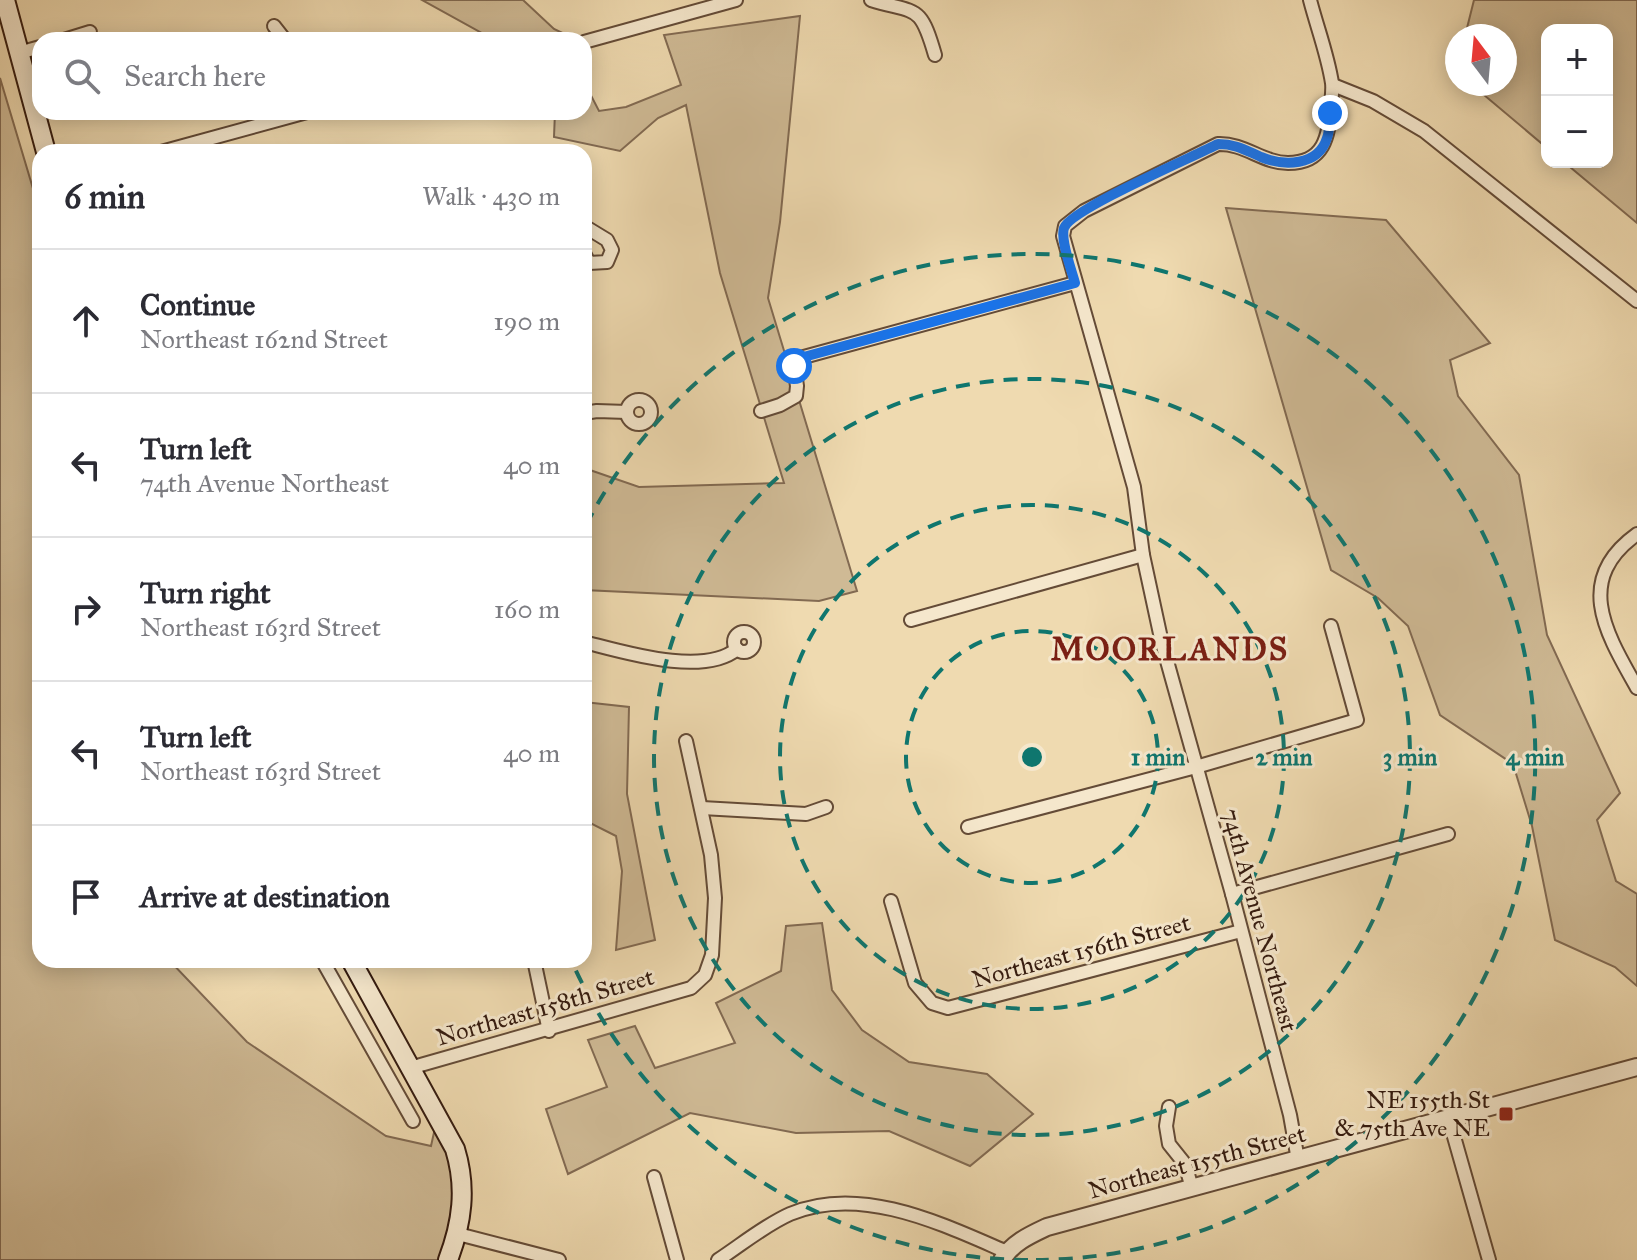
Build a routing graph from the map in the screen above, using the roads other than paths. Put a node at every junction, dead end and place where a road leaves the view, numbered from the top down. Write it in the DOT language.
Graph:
graph roads {
  1 [pos="5,0"];
  2 [pos="736,0"];
  3 [pos="871,0"];
  4 [pos="1310,0"];
  5 [pos="274,26"];
  6 [pos="279,32"];
  7 [pos="592,40"];
  8 [pos="32,49"];
  9 [pos="19,53"];
  10 [pos="935,55"];
  11 [pos="1333,85"];
  12 [pos="32,101"];
  13 [pos="37,120"];
  14 [pos="278,120"];
  15 [pos="44,144"];
  16 [pos="190,144"];
  17 [pos="592,231"];
  18 [pos="592,263"];
  19 [pos="1075,283"];
  20 [pos="1637,301"];
  21 [pos="761,411"];
  22 [pos="592,412"];
  23 [pos="627,412"];
  24 [pos="1637,534"];
  25 [pos="1143,555"];
  26 [pos="911,620"];
  27 [pos="1331,626"];
  28 [pos="592,644"];
  29 [pos="737,649"];
  30 [pos="1637,688"];
  31 [pos="686,741"];
  32 [pos="1196,767"];
  33 [pos="826,807"];
  34 [pos="702,808"];
  35 [pos="968,827"];
  36 [pos="1448,834"];
  37 [pos="1232,894"];
  38 [pos="891,901"];
  39 [pos="1241,931"];
  40 [pos="327,968"];
  41 [pos="355,968"];
  42 [pos="536,968"];
  43 [pos="549,1031"];
  44 [pos="1637,1067"];
  45 [pos="410,1068"];
  46 [pos="1169,1107"];
  47 [pos="1449,1119"];
  48 [pos="413,1121"];
  49 [pos="1298,1160"];
  50 [pos="654,1177"];
  51 [pos="1192,1188"];
  52 [pos="458,1234"];
  53 [pos="1005,1256"];
  54 [pos="448,1260"];
  55 [pos="559,1260"];
  56 [pos="677,1260"];
  57 [pos="718,1260"];
  58 [pos="1489,1260"];
  1 -- 9 [label="main road"];
  2 -- 7 [label="street"];
  3 -- 10 [label="street"];
  4 -- 11 [label="street"];
  5 -- 6 [label="street"];
  8 -- 9 [label="street"];
  9 -- 12 [label="main road"];
  11 -- 19 [label="street, 74th Avenue Northeast"];
  11 -- 20 [label="street"];
  13 -- 15 [label="main road"];
  14 -- 16 [label="street"];
  17 -- 18 [label="street"];
  19 -- 21 [label="street"];
  19 -- 25 [label="street, 74th Avenue Northeast"];
  22 -- 23 [label="street"];
  24 -- 30 [label="street"];
  25 -- 26 [label="street"];
  25 -- 32 [label="street, 74th Avenue Northeast"];
  27 -- 32 [label="street"];
  28 -- 29 [label="street"];
  31 -- 34 [label="street"];
  32 -- 35 [label="street"];
  32 -- 37 [label="street, 74th Avenue Northeast"];
  33 -- 34 [label="street"];
  34 -- 43 [label="street, Northeast 158th Street"];
  36 -- 37 [label="street"];
  37 -- 39 [label="street, 74th Avenue Northeast"];
  38 -- 39 [label="street, Northeast 156th Street"];
  39 -- 49 [label="street, 74th Avenue Northeast"];
  40 -- 48 [label="street"];
  41 -- 45 [label="main road"];
  42 -- 43 [label="street"];
  43 -- 45 [label="street, Northeast 158th Street"];
  44 -- 47 [label="street, Northeast 155th Street"];
  45 -- 52 [label="main road"];
  46 -- 51 [label="street"];
  47 -- 49 [label="street, Northeast 155th Street"];
  47 -- 58 [label="street"];
  49 -- 51 [label="street, Northeast 155th Street"];
  50 -- 56 [label="street"];
  51 -- 53 [label="street, Northeast 155th Street"];
  52 -- 54 [label="main road"];
  52 -- 55 [label="street"];
  53 -- 57 [label="street"];
}
